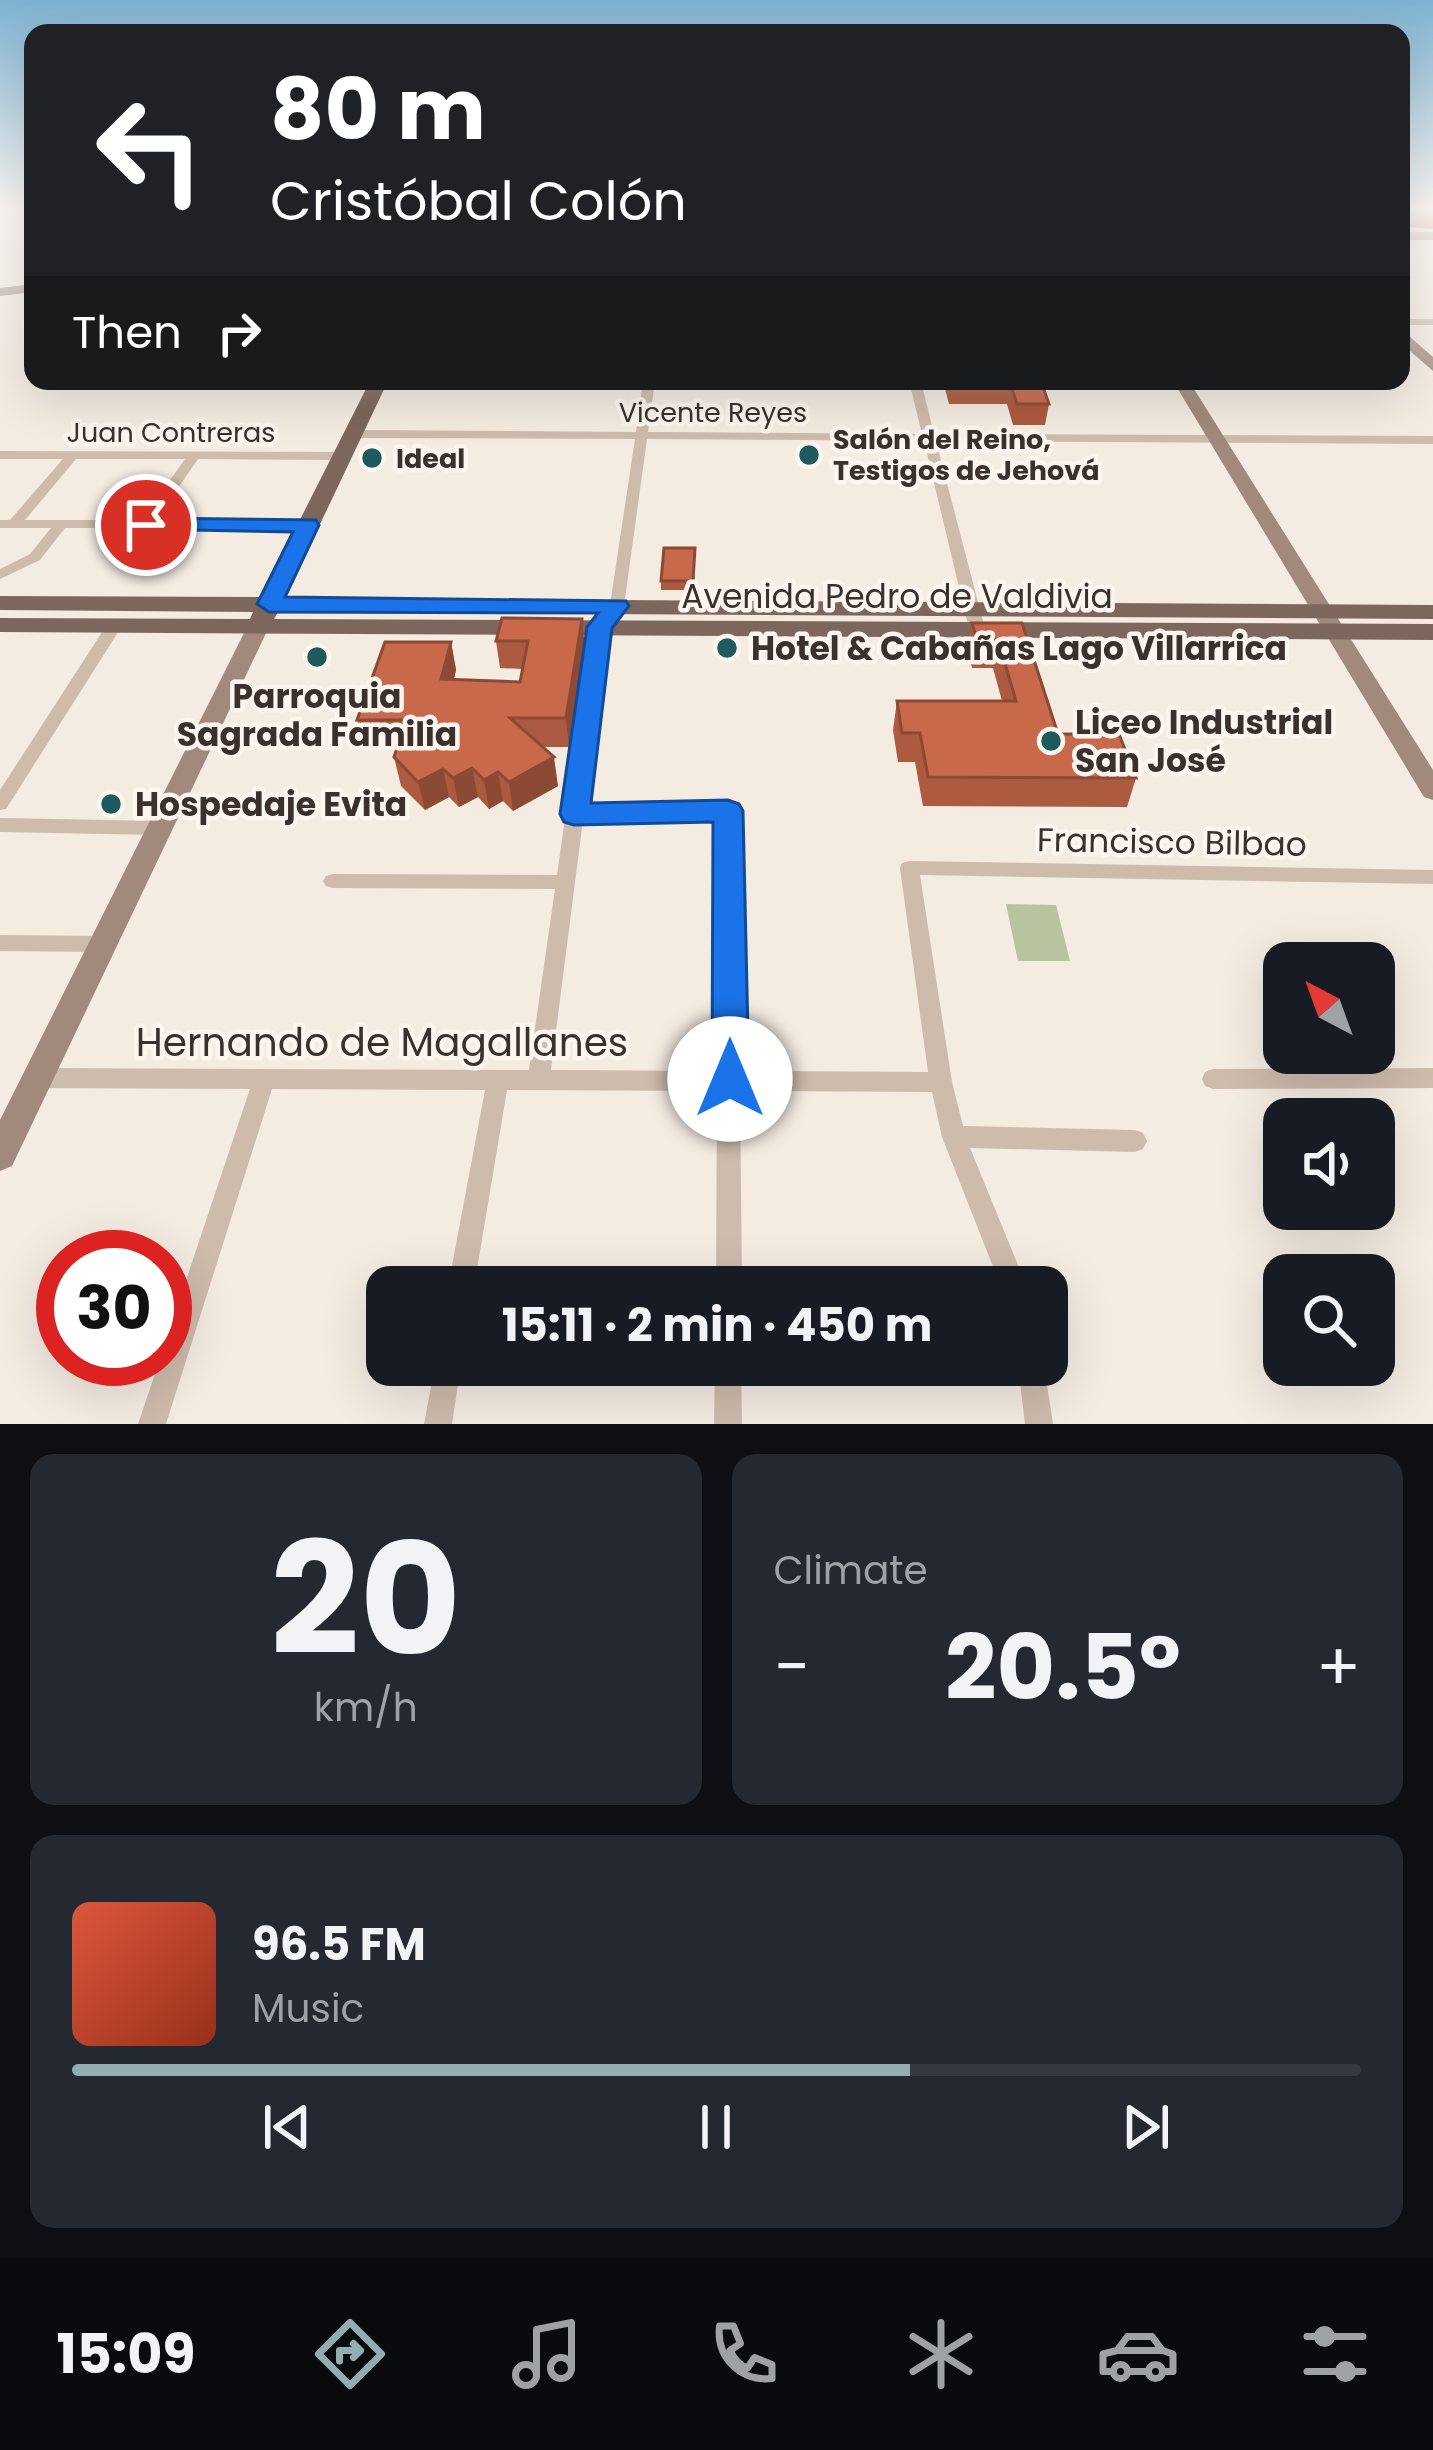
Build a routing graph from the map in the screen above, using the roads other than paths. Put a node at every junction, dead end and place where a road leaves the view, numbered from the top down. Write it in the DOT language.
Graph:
graph roads {
  1 [pos="1410,343"];
  2 [pos="1433,366"];
  3 [pos="375,390"];
  4 [pos="648,390"];
  5 [pos="917,390"];
  6 [pos="1186,390"];
  7 [pos="353,434"];
  8 [pos="641,436"];
  9 [pos="929,437"];
  10 [pos="1216,439"];
  11 [pos="1433,440"];
  12 [pos="0,455"];
  13 [pos="72,456"];
  14 [pos="194,456"];
  15 [pos="342,456"];
  16 [pos="7,524"];
  17 [pos="62,524"];
  18 [pos="146,525"];
  19 [pos="308,525"];
  20 [pos="0,574"];
  21 [pos="0,603"];
  22 [pos="617,606"];
  23 [pos="1433,612"];
  24 [pos="263,616"];
  25 [pos="975,619"];
  26 [pos="1328,621"];
  27 [pos="0,625"];
  28 [pos="115,626"];
  29 [pos="600,627"];
  30 [pos="1433,632"];
  31 [pos="1433,791"];
  32 [pos="0,804"];
  33 [pos="574,814"];
  34 [pos="0,825"];
  35 [pos="159,828"];
  36 [pos="1433,877"];
  37 [pos="333,880"];
  38 [pos="565,882"];
  39 [pos="0,943"];
  40 [pos="102,944"];
  41 [pos="265,1077"];
  42 [pos="38,1078"];
  43 [pos="498,1078"];
  44 [pos="1433,1078"];
  45 [pos="539,1079"];
  46 [pos="730,1079"];
  47 [pos="1213,1079"];
  48 [pos="941,1082"];
  49 [pos="954,1137"];
  50 [pos="1135,1141"];
  51 [pos="0,1155"];
  52 [pos="465,1266"];
  53 [pos="729,1266"];
  54 [pos="1006,1266"];
  55 [pos="444,1386"];
  56 [pos="728,1386"];
  57 [pos="1034,1386"];
  58 [pos="152,1424"];
  59 [pos="437,1424"];
  60 [pos="728,1424"];
  61 [pos="1039,1424"];
  1 -- 2 [label="street"];
  3 -- 7 [label="main road"];
  4 -- 8 [label="street"];
  5 -- 9 [label="street"];
  6 -- 10 [label="street"];
  7 -- 8 [label="street, Vicente Reyes"];
  7 -- 15 [label="main road"];
  8 -- 9 [label="street, Vicente Reyes"];
  8 -- 22 [label="street"];
  9 -- 10 [label="street, Vicente Reyes"];
  9 -- 25 [label="street"];
  10 -- 11 [label="street, Vicente Reyes"];
  10 -- 26 [label="street"];
  12 -- 13 [label="street, Juan Contreras"];
  13 -- 14 [label="street, Juan Contreras"];
  13 -- 16 [label="street"];
  14 -- 15 [label="street, Juan Contreras"];
  14 -- 18 [label="street"];
  15 -- 19 [label="main road"];
  16 -- 17 [label="street"];
  17 -- 18 [label="street"];
  17 -- 20 [label="street"];
  18 -- 19 [label="street"];
  19 -- 24 [label="main road"];
  21 -- 24 [label="main road, Avenida Pedro de Valdivia"];
  22 -- 24 [label="main road, Avenida Pedro de Valdivia"];
  22 -- 25 [label="main road, Avenida Pedro de Valdivia"];
  22 -- 29 [label="street"];
  23 -- 26 [label="main road, Avenida Pedro de Valdivia"];
  24 -- 28 [label="main road, Avenida Pedro de Valdivia"];
  24 -- 29 [label="main road, Avenida Pedro de Valdivia"];
  24 -- 35 [label="street"];
  25 -- 26 [label="main road, Avenida Pedro de Valdivia"];
  25 -- 29 [label="main road, Avenida Pedro de Valdivia"];
  26 -- 30 [label="main road, Avenida Pedro de Valdivia"];
  26 -- 31 [label="street"];
  27 -- 28 [label="main road, Avenida Pedro de Valdivia"];
  28 -- 32 [label="street"];
  29 -- 33 [label="street"];
  33 -- 38 [label="street"];
  33 -- 46 [label="street"];
  34 -- 35 [label="street"];
  35 -- 40 [label="street"];
  36 -- 48 [label="street, Francisco Bilbao"];
  37 -- 38 [label="street"];
  38 -- 45 [label="street"];
  39 -- 40 [label="street"];
  40 -- 42 [label="street"];
  41 -- 42 [label="street, Hernando de Magallanes"];
  41 -- 43 [label="street, Hernando de Magallanes"];
  41 -- 58 [label="street"];
  42 -- 51 [label="street"];
  43 -- 45 [label="street, Hernando de Magallanes"];
  43 -- 52 [label="street"];
  44 -- 47 [label="street"];
  45 -- 46 [label="street, Hernando de Magallanes"];
  46 -- 48 [label="street, Hernando de Magallanes"];
  46 -- 53 [label="street"];
  48 -- 49 [label="street"];
  49 -- 50 [label="street"];
  49 -- 54 [label="street"];
  55 -- 59 [label="street"];
  56 -- 60 [label="street"];
  57 -- 61 [label="street"];
}
